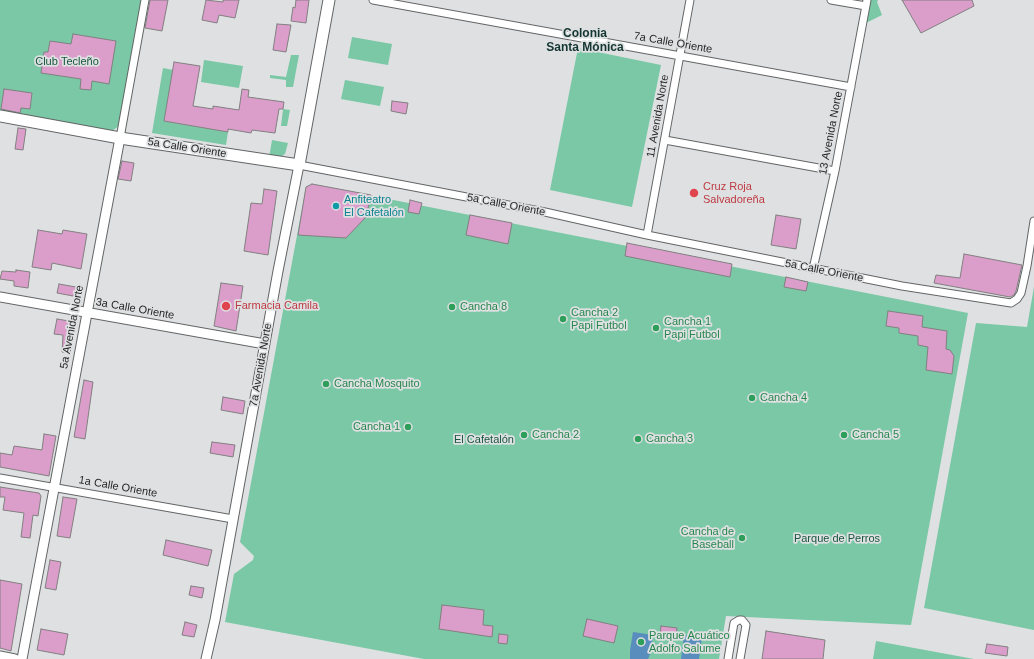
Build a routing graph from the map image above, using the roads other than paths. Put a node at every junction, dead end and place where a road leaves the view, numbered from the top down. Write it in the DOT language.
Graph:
graph roads {
  1 [pos="145,0"];
  2 [pos="329,0"];
  3 [pos="374,0"];
  4 [pos="690,0"];
  5 [pos="831,0"];
  6 [pos="867,3"];
  7 [pos="680,56"];
  8 [pos="851,87"];
  9 [pos="0,116"];
  10 [pos="120,138"];
  11 [pos="665,140"];
  12 [pos="298,165"];
  13 [pos="835,171"];
  14 [pos="1034,220"];
  15 [pos="647,235"];
  16 [pos="813,269"];
  17 [pos="0,297"];
  18 [pos="87,312"];
  19 [pos="265,344"];
  20 [pos="0,478"];
  21 [pos="54,487"];
  22 [pos="233,519"];
  23 [pos="0,656"];
  24 [pos="15,659"];
  25 [pos="22,659"];
  26 [pos="206,659"];
  27 [pos="728,659"];
  28 [pos="740,659"];
  1 -- 10 [label="street, 5a Avenida Norte"];
  2 -- 12 [label="main road, 7a Avenida Norte"];
  3 -- 7 [label="street, 7a Calle Oriente"];
  4 -- 7 [label="street, 11 Avenida Norte"];
  5 -- 6 [label="street"];
  6 -- 8 [label="street, 13 Avenida Norte"];
  7 -- 8 [label="street, 7a Calle Oriente"];
  7 -- 11 [label="street, 11 Avenida Norte"];
  8 -- 13 [label="street, 13 Avenida Norte"];
  9 -- 10 [label="main road, 5a Calle Oriente"];
  10 -- 12 [label="main road, 5a Calle Oriente"];
  10 -- 18 [label="street, 5a Avenida Norte"];
  11 -- 13 [label="street"];
  11 -- 15 [label="street, 11 Avenida Norte"];
  12 -- 15 [label="street, 5a Calle Oriente"];
  12 -- 19 [label="street, 7a Avenida Norte"];
  13 -- 16 [label="street, 13 Avenida Norte"];
  14 -- 16 [label="street, 5a Calle Oriente"];
  15 -- 16 [label="street, 5a Calle Oriente"];
  17 -- 18 [label="street, 3a Calle Oriente"];
  18 -- 19 [label="street, 3a Calle Oriente"];
  18 -- 21 [label="street, 5a Avenida Norte"];
  19 -- 22 [label="street, 7a Avenida Norte"];
  20 -- 21 [label="street, 1a Calle Oriente"];
  21 -- 22 [label="street, 1a Calle Oriente"];
  21 -- 25 [label="street, 5a Avenida Norte"];
  22 -- 26 [label="street, 7a Avenida Norte"];
  23 -- 24 [label="street"];
  27 -- 28 [label="street"];
}
